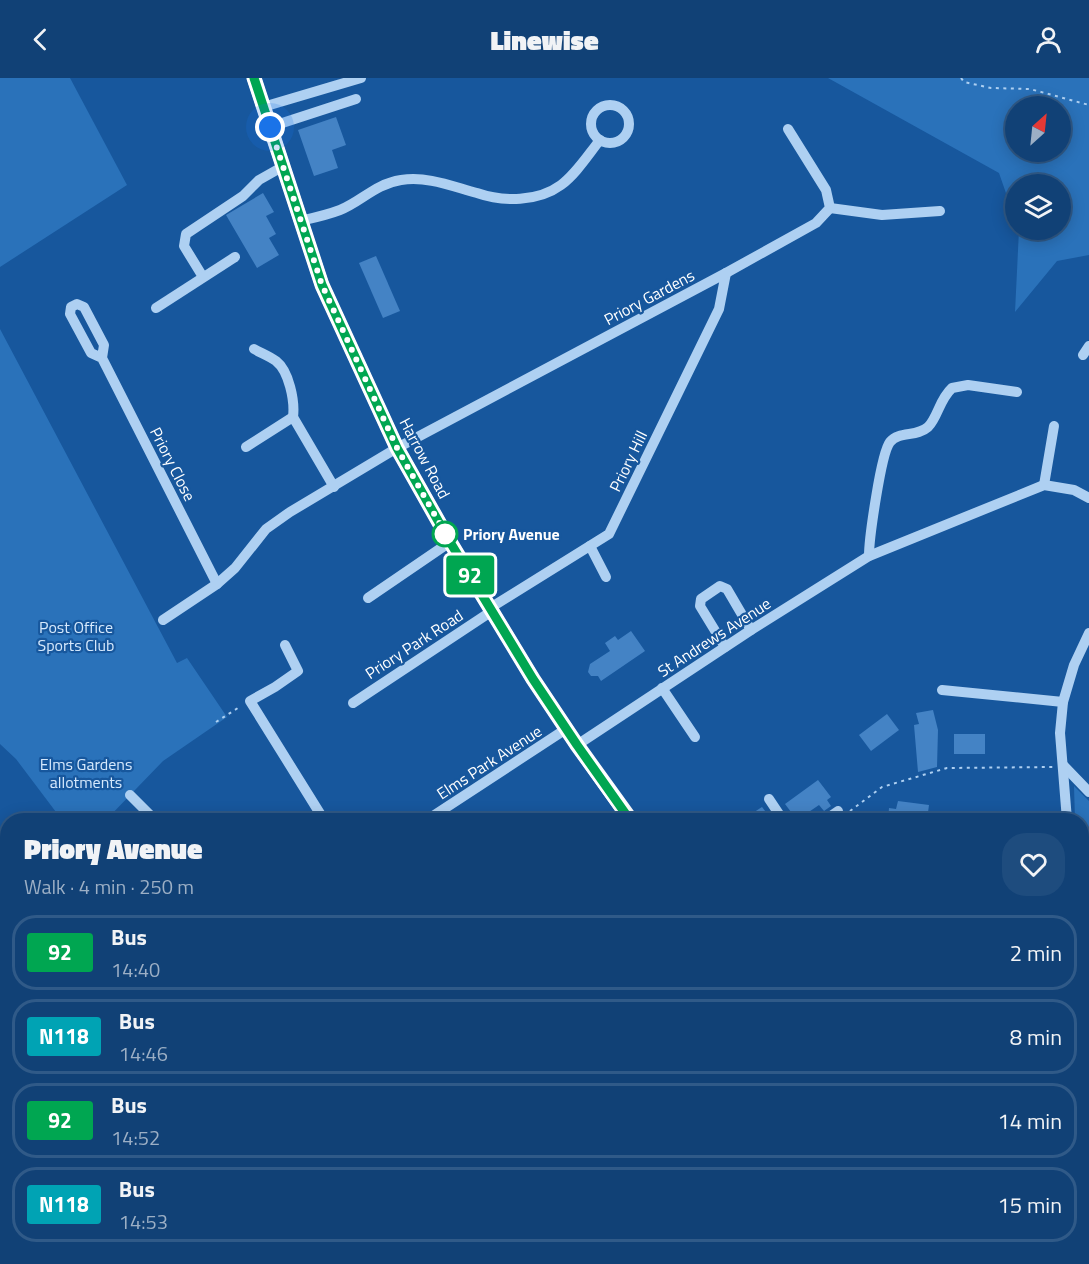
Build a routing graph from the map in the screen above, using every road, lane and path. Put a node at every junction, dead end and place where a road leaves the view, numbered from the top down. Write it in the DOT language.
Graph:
graph roads {
  1 [pos="254,78"];
  2 [pos="361,78"];
  3 [pos="961,78"];
  4 [pos="356,99"];
  5 [pos="1089,105"];
  6 [pos="263,107"];
  7 [pos="270,127"];
  8 [pos="788,129"];
  9 [pos="600,140"];
  10 [pos="282,167"];
  11 [pos="830,208"];
  12 [pos="940,211"];
  13 [pos="300,222"];
  14 [pos="235,257"];
  15 [pos="726,273"];
  16 [pos="203,277"];
  17 [pos="156,308"];
  18 [pos="254,349"];
  19 [pos="102,357"];
  20 [pos="1017,392"];
  21 [pos="293,417"];
  22 [pos="1054,426"];
  23 [pos="246,447"];
  24 [pos="397,448"];
  25 [pos="1044,485"];
  26 [pos="334,487"];
  27 [pos="1089,498"];
  28 [pos="450,542"];
  29 [pos="590,546"];
  30 [pos="869,556"];
  31 [pos="606,577"];
  32 [pos="218,584"];
  33 [pos="368,598"];
  34 [pos="491,610"];
  35 [pos="163,620"];
  36 [pos="751,630"];
  37 [pos="1089,633"];
  38 [pos="285,645"];
  39 [pos="725,647"];
  40 [pos="662,688"];
  41 [pos="942,690"];
  42 [pos="250,701"];
  43 [pos="1063,702"];
  44 [pos="353,703"];
  45 [pos="216,722"];
  46 [pos="566,729"];
  47 [pos="695,737"];
  48 [pos="577,745"];
  49 [pos="1063,765"];
  50 [pos="1089,792"];
  51 [pos="130,795"];
  52 [pos="769,800"];
  53 [pos="838,811"];
  54 [pos="147,813"];
  55 [pos="320,813"];
  56 [pos="438,813"];
  57 [pos="626,813"];
  58 [pos="778,813"];
  59 [pos="835,813"];
  60 [pos="1066,813"];
  1 -- 6 [label="main road, Harrow Road"];
  2 -- 6 [label="street"];
  3 -- 5 [label="path"];
  4 -- 7 [label="street"];
  6 -- 7 [label="main road, Harrow Road"];
  7 -- 10 [label="main road, Harrow Road"];
  8 -- 11 [label="street"];
  9 -- 13 [label="street"];
  10 -- 13 [label="main road, Harrow Road"];
  10 -- 16 [label="street"];
  11 -- 12 [label="street"];
  11 -- 15 [label="street, Priory Gardens"];
  13 -- 24 [label="main road, Harrow Road"];
  14 -- 16 [label="street"];
  15 -- 24 [label="street, Priory Gardens"];
  15 -- 29 [label="street, Priory Hill"];
  16 -- 17 [label="street"];
  18 -- 21 [label="street"];
  19 -- 19 [label="street, Priory Close"];
  19 -- 32 [label="street, Priory Close"];
  20 -- 30 [label="street"];
  21 -- 23 [label="street"];
  21 -- 26 [label="street"];
  22 -- 25 [label="street"];
  24 -- 26 [label="street"];
  24 -- 28 [label="main road, Harrow Road"];
  25 -- 27 [label="street"];
  25 -- 30 [label="street, St Andrews Avenue"];
  26 -- 32 [label="street"];
  28 -- 33 [label="street"];
  28 -- 34 [label="main road, Harrow Road"];
  29 -- 31 [label="street"];
  29 -- 34 [label="street, Priory Hill"];
  30 -- 36 [label="street, St Andrews Avenue"];
  32 -- 35 [label="street"];
  34 -- 44 [label="street, Priory Park Road"];
  34 -- 46 [label="main road, Harrow Road"];
  36 -- 39 [label="street, St Andrews Avenue"];
  36 -- 39 [label="street"];
  37 -- 43 [label="street"];
  38 -- 42 [label="street"];
  39 -- 40 [label="street, St Andrews Avenue"];
  40 -- 47 [label="street"];
  40 -- 48 [label="street, St Andrews Avenue"];
  41 -- 43 [label="street"];
  42 -- 45 [label="path"];
  42 -- 55 [label="street"];
  43 -- 49 [label="street"];
  46 -- 48 [label="main road, Harrow Road"];
  46 -- 56 [label="street, Elms Park Avenue"];
  48 -- 57 [label="main road, Harrow Road"];
  49 -- 50 [label="street"];
  49 -- 53 [label="path"];
  49 -- 60 [label="street"];
  51 -- 54 [label="street"];
  52 -- 58 [label="street"];
  53 -- 59 [label="street"];
}
